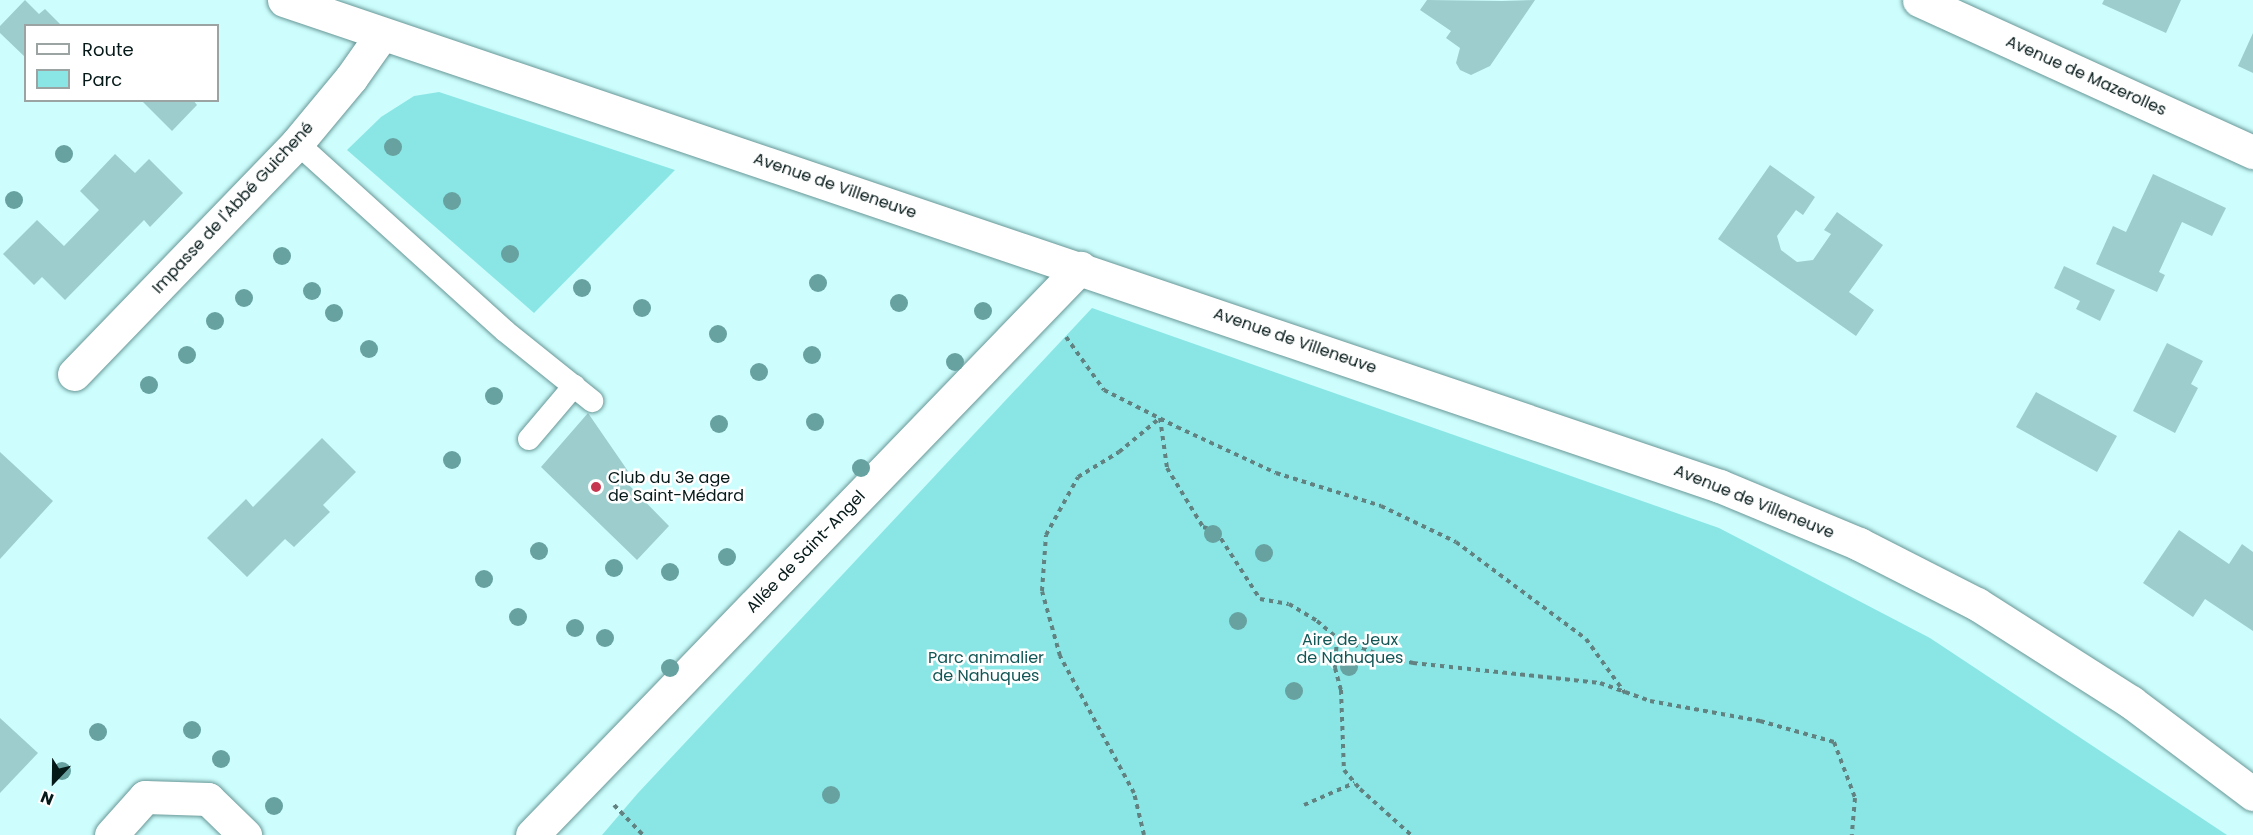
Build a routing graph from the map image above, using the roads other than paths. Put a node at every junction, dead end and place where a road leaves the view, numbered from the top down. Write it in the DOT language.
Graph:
graph roads {
  1 [pos="284,0"];
  2 [pos="1933,3"];
  3 [pos="382,34"];
  4 [pos="297,143"];
  5 [pos="2253,152"];
  6 [pos="1080,268"];
  7 [pos="74,374"];
  8 [pos="574,386"];
  9 [pos="592,401"];
  10 [pos="529,439"];
  11 [pos="2253,794"];
  12 [pos="111,835"];
  13 [pos="245,835"];
  14 [pos="532,835"];
  1 -- 3 [label="main road, Avenue de Villeneuve"];
  2 -- 5 [label="main road, Avenue de Mazerolles"];
  3 -- 4 [label="main road, Impasse de l'Abbé Guichené"];
  3 -- 6 [label="main road, Avenue de Villeneuve"];
  4 -- 7 [label="main road, Impasse de l'Abbé Guichené"];
  4 -- 8 [label="lane"];
  6 -- 11 [label="main road, Avenue de Villeneuve"];
  6 -- 14 [label="main road, Allée de Saint-Angel"];
  8 -- 9 [label="lane"];
  8 -- 10 [label="lane"];
  12 -- 13 [label="main road"];
}
